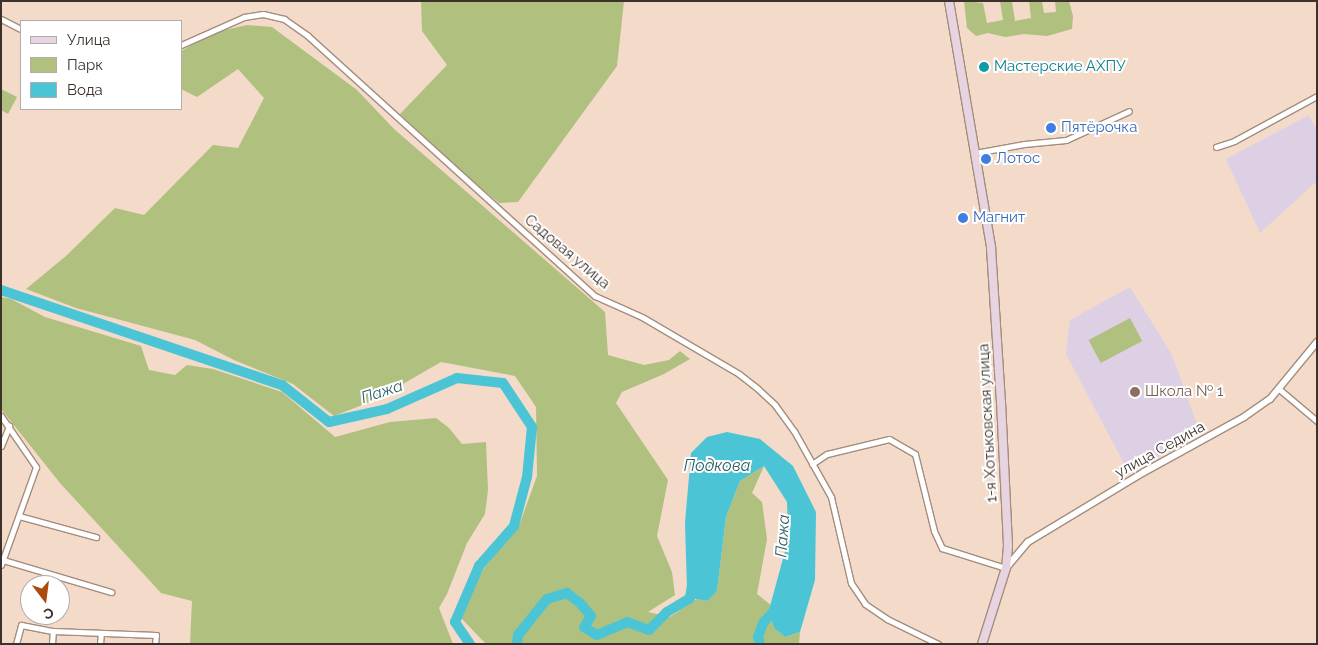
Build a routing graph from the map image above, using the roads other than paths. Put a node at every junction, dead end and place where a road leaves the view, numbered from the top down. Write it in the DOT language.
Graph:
graph roads {
  1 [pos="949,1"];
  2 [pos="1,19"];
  3 [pos="20,28"];
  4 [pos="182,45"];
  5 [pos="1317,96"];
  6 [pos="1129,111"];
  7 [pos="1216,147"];
  8 [pos="976,153"];
  9 [pos="1317,342"];
  10 [pos="1279,389"];
  11 [pos="1,416"];
  12 [pos="1317,421"];
  13 [pos="9,426"];
  14 [pos="1,446"];
  15 [pos="812,464"];
  16 [pos="19,516"];
  17 [pos="96,537"];
  18 [pos="2,562"];
  19 [pos="1006,568"];
  20 [pos="111,592"];
  21 [pos="53,631"];
  22 [pos="101,633"];
  23 [pos="16,644"];
  24 [pos="52,644"];
  25 [pos="100,644"];
  26 [pos="155,644"];
  27 [pos="938,644"];
  28 [pos="982,644"];
  1 -- 8 [label="main road, 1-я Хотьковская улица"];
  2 -- 3 [label="street"];
  4 -- 15 [label="street, Садовая улица"];
  5 -- 7 [label="street"];
  6 -- 8 [label="street"];
  8 -- 19 [label="main road, 1-я Хотьковская улица"];
  9 -- 10 [label="street, улица Седина"];
  10 -- 12 [label="street"];
  10 -- 19 [label="street, улица Седина"];
  11 -- 13 [label="street"];
  13 -- 14 [label="street"];
  13 -- 16 [label="street"];
  15 -- 19 [label="street"];
  15 -- 27 [label="street, Садовая улица"];
  16 -- 17 [label="street"];
  16 -- 18 [label="street"];
  18 -- 20 [label="street"];
  19 -- 28 [label="main road, 1-я Хотьковская улица"];
  21 -- 22 [label="street"];
  21 -- 23 [label="street"];
  21 -- 24 [label="street"];
  22 -- 25 [label="street"];
  22 -- 26 [label="street"];
}
